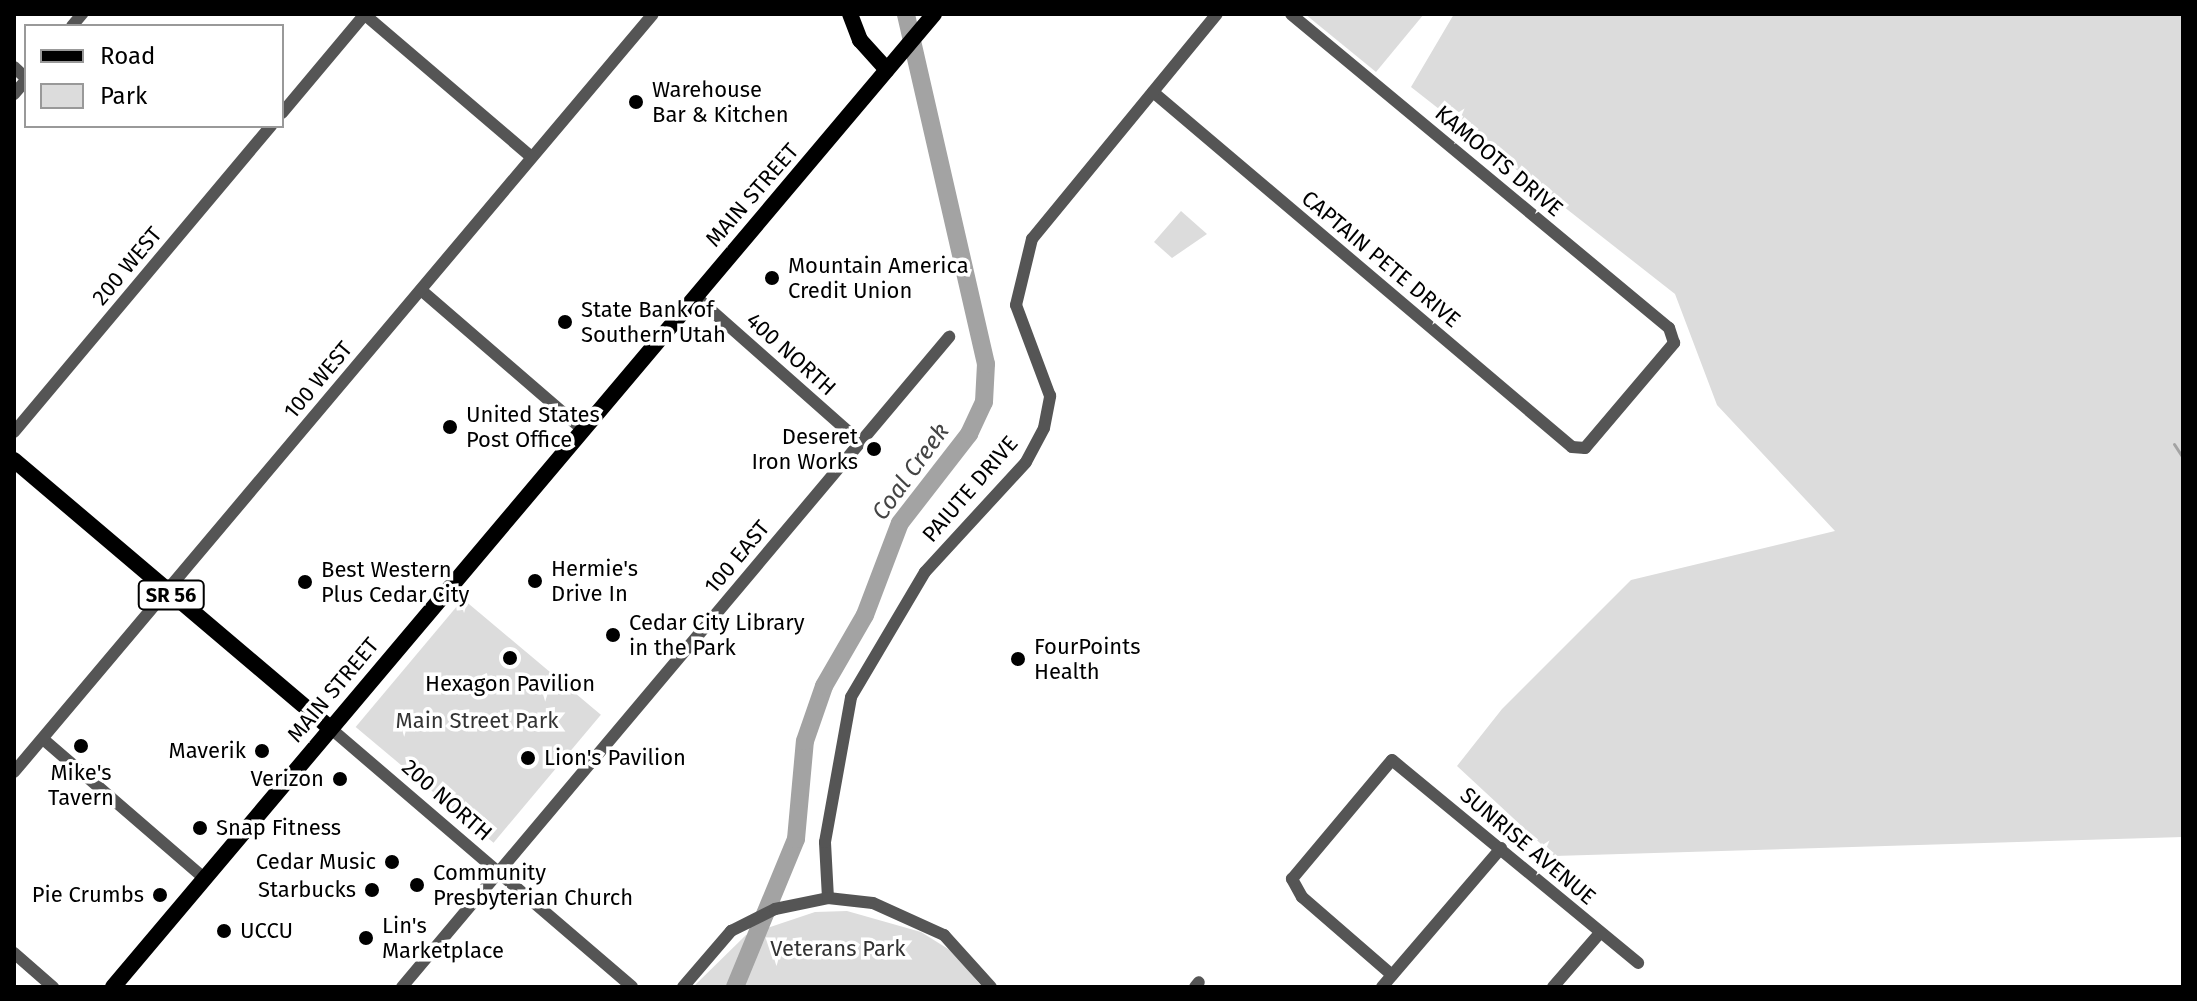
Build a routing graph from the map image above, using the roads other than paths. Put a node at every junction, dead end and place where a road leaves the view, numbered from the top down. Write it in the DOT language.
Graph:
graph roads {
  1 [pos="365,14"];
  2 [pos="653,14"];
  3 [pos="850,14"];
  4 [pos="934,14"];
  5 [pos="1291,14"];
  6 [pos="1212,16"];
  7 [pos="887,70"];
  8 [pos="1153,92"];
  9 [pos="284,111"];
  10 [pos="269,128"];
  11 [pos="530,156"];
  12 [pos="421,290"];
  13 [pos="695,296"];
  14 [pos="949,337"];
  15 [pos="582,429"];
  16 [pos="14,432"];
  17 [pos="860,442"];
  18 [pos="1585,448"];
  19 [pos="14,460"];
  20 [pos="166,591"];
  21 [pos="329,727"];
  22 [pos="43,739"];
  23 [pos="14,772"];
  24 [pos="1501,848"];
  25 [pos="497,872"];
  26 [pos="204,878"];
  27 [pos="828,898"];
  28 [pos="1600,933"];
  29 [pos="14,953"];
  30 [pos="1638,963"];
  31 [pos="1392,975"];
  32 [pos="685,984"];
  33 [pos="53,987"];
  34 [pos="113,987"];
  35 [pos="402,987"];
  36 [pos="632,987"];
  37 [pos="991,987"];
  38 [pos="1382,987"];
  39 [pos="1553,987"];
  1 -- 9 [label="street"];
  1 -- 11 [label="street"];
  2 -- 11 [label="street, 100 WEST"];
  3 -- 7 [label="main road"];
  4 -- 7 [label="main road, MAIN STREET"];
  5 -- 18 [label="street, KAMOOTS DRIVE"];
  6 -- 8 [label="street, PAIUTE DRIVE"];
  7 -- 13 [label="main road, MAIN STREET"];
  8 -- 18 [label="street, CAPTAIN PETE DRIVE"];
  8 -- 27 [label="street, PAIUTE DRIVE"];
  10 -- 16 [label="street, 200 WEST"];
  11 -- 12 [label="street, 100 WEST"];
  12 -- 15 [label="street"];
  12 -- 20 [label="street, 100 WEST"];
  13 -- 15 [label="main road, MAIN STREET"];
  13 -- 17 [label="street, 400 NORTH"];
  14 -- 17 [label="street, 100 EAST"];
  15 -- 21 [label="main road, MAIN STREET"];
  17 -- 25 [label="street, 100 EAST"];
  19 -- 20 [label="main road, 200 NORTH / SR 56"];
  20 -- 21 [label="main road, 200 NORTH / SR 56"];
  20 -- 22 [label="street, 100 WEST"];
  21 -- 25 [label="street, 200 NORTH"];
  21 -- 26 [label="main road, MAIN STREET"];
  22 -- 23 [label="street, 100 WEST"];
  22 -- 26 [label="street"];
  24 -- 28 [label="street, SUNRISE AVENUE"];
  24 -- 31 [label="street"];
  24 -- 31 [label="street, SUNRISE AVENUE"];
  25 -- 35 [label="street, 100 EAST"];
  25 -- 36 [label="street, 200 NORTH"];
  26 -- 34 [label="main road, MAIN STREET"];
  27 -- 32 [label="street"];
  27 -- 37 [label="street"];
  28 -- 30 [label="street, SUNRISE AVENUE"];
  28 -- 39 [label="street"];
  29 -- 33 [label="street"];
  31 -- 38 [label="street"];
}
